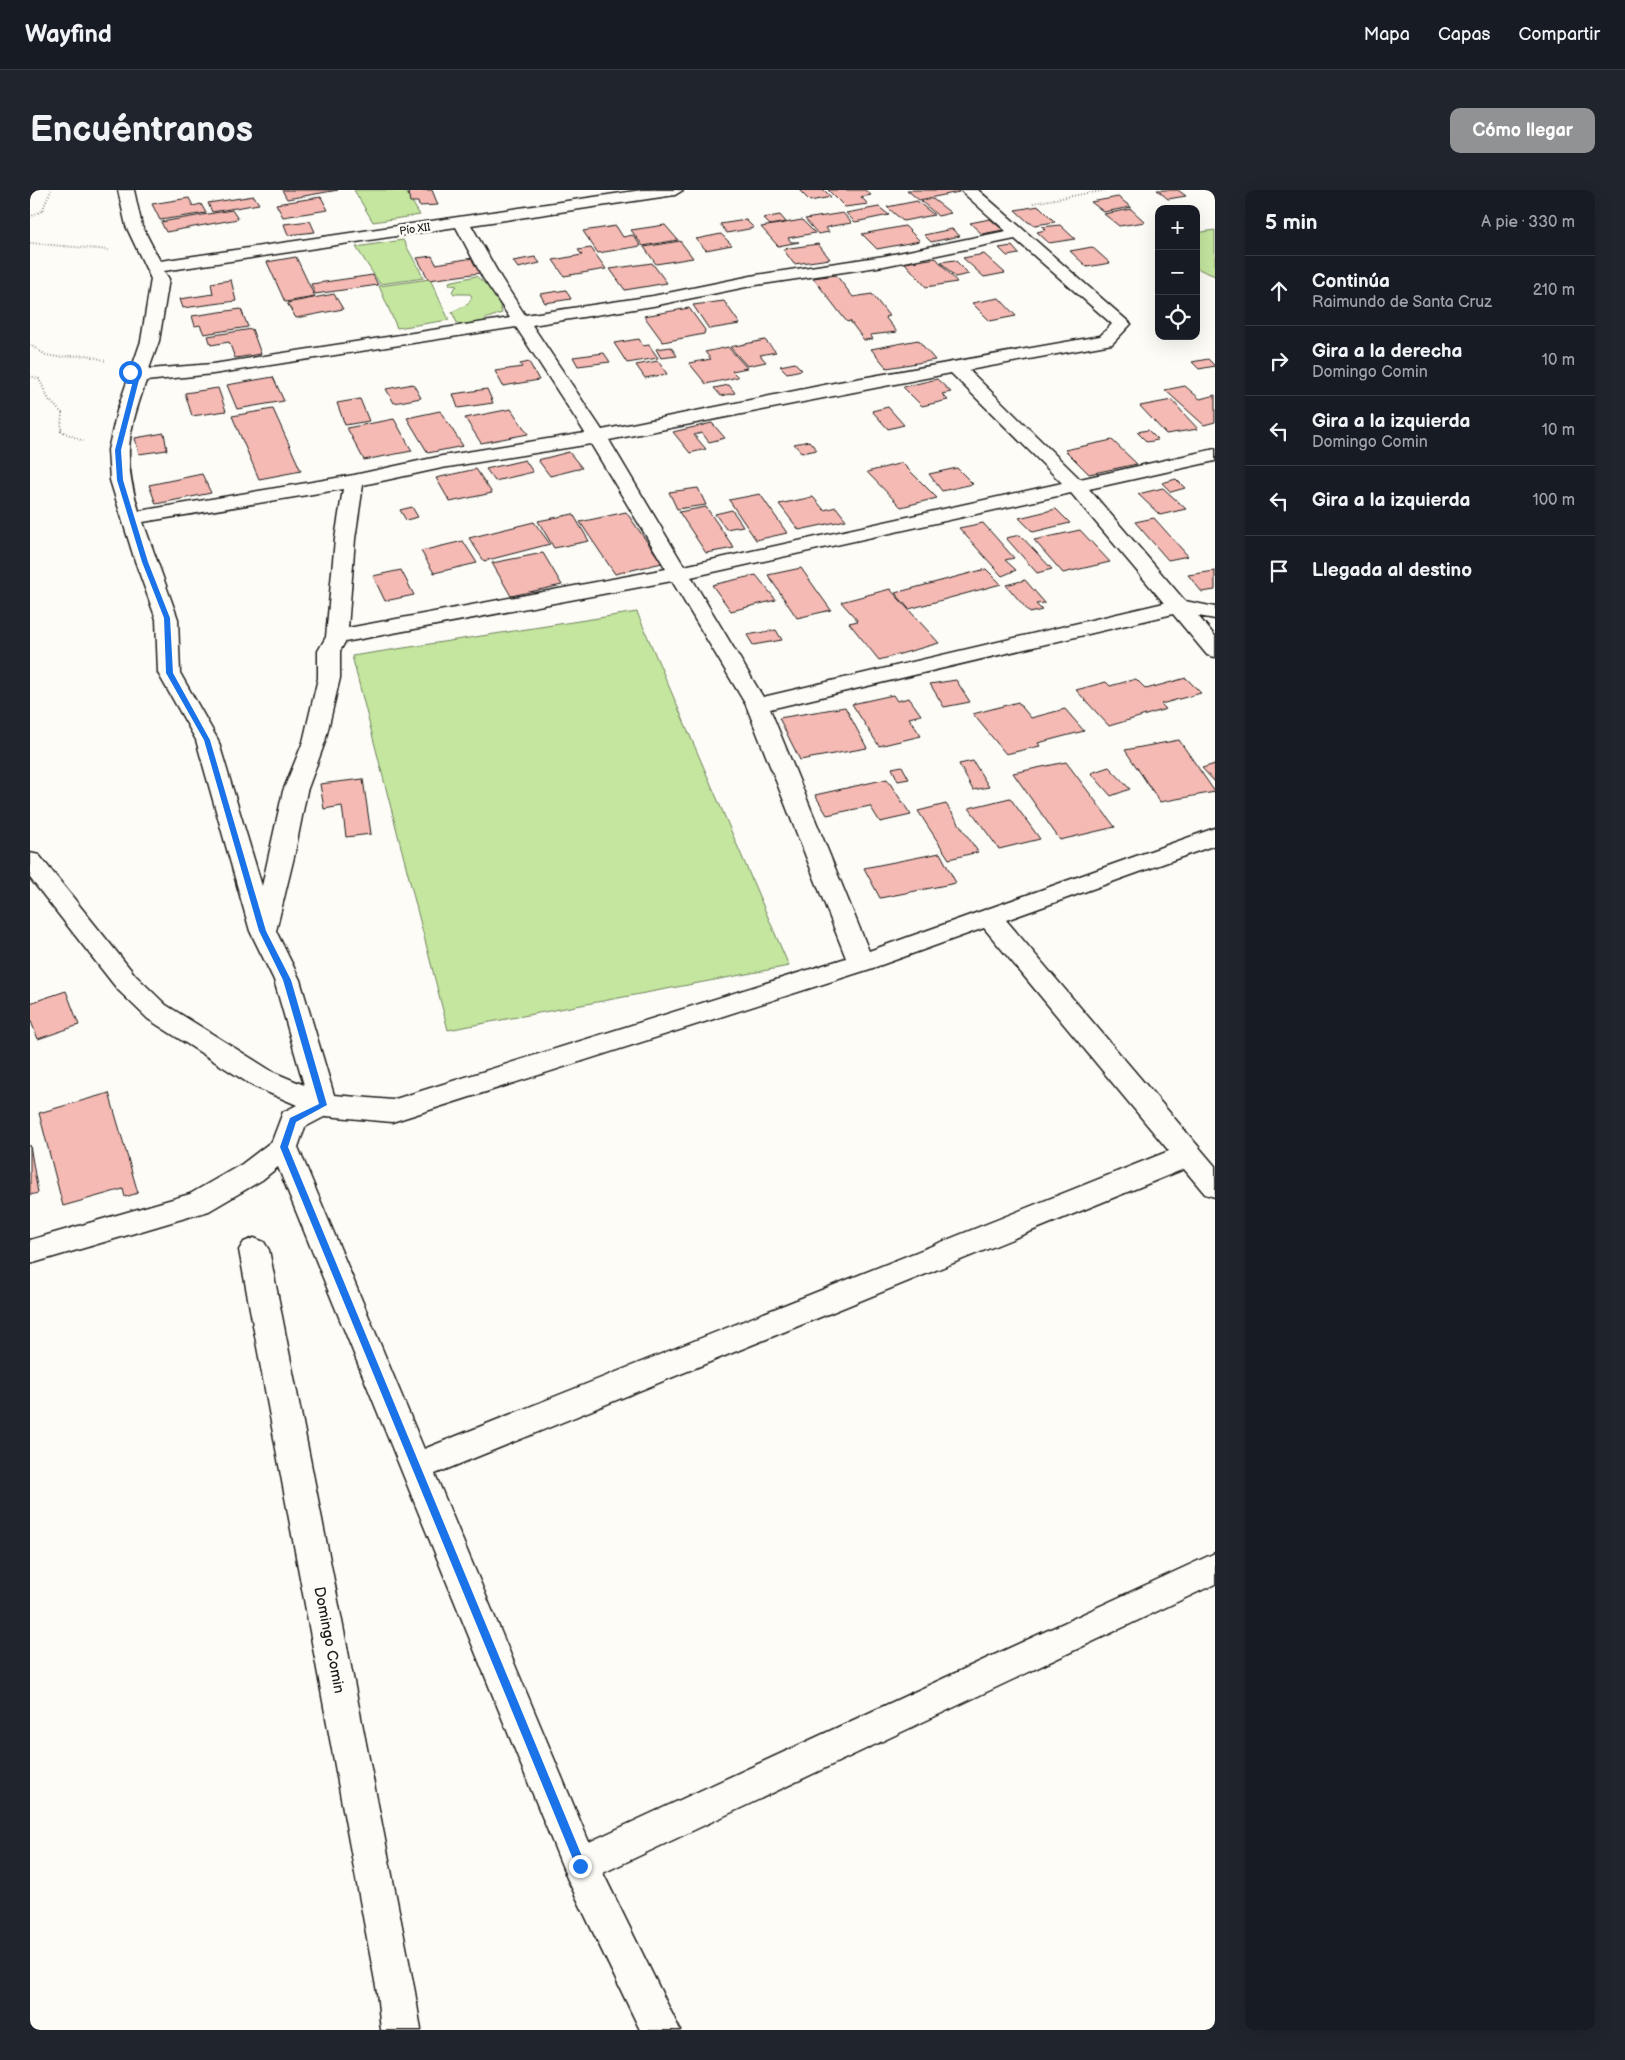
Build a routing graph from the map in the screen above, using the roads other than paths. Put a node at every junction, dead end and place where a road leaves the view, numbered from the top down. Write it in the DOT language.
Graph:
graph roads {
  1 [pos="126,190"];
  2 [pos="675,190"];
  3 [pos="968,190"];
  4 [pos="461,222"];
  5 [pos="1017,234"];
  6 [pos="150,258"];
  7 [pos="522,321"];
  8 [pos="957,369"];
  9 [pos="137,376"];
  10 [pos="597,437"];
  11 [pos="1215,455"];
  12 [pos="354,481"];
  13 [pos="1076,486"];
  14 [pos="130,518"];
  15 [pos="680,573"];
  16 [pos="1179,606"];
  17 [pos="1215,613"];
  18 [pos="337,637"];
  19 [pos="1215,650"];
  20 [pos="757,705"];
  21 [pos="1215,836"];
  22 [pos="30,861"];
  23 [pos="989,917"];
  24 [pos="263,931"];
  25 [pos="861,963"];
  26 [pos="323,1105"];
  27 [pos="284,1147"];
  28 [pos="1188,1155"];
  29 [pos="1215,1186"];
  30 [pos="254,1250"];
  31 [pos="30,1252"];
  32 [pos="416,1467"];
  33 [pos="1215,1568"];
  34 [pos="580,1866"];
  35 [pos="401,2030"];
  36 [pos="660,2030"];
  1 -- 6 [label="street"];
  2 -- 4 [label="street, Pío XII"];
  3 -- 5 [label="street"];
  4 -- 6 [label="street, Pío XII"];
  4 -- 7 [label="street"];
  5 -- 7 [label="street"];
  5 -- 8 [label="street"];
  6 -- 9 [label="street"];
  7 -- 9 [label="street"];
  7 -- 10 [label="street"];
  8 -- 10 [label="street"];
  8 -- 13 [label="street"];
  9 -- 14 [label="street"];
  10 -- 12 [label="street"];
  10 -- 15 [label="street"];
  11 -- 13 [label="street"];
  12 -- 14 [label="street"];
  12 -- 18 [label="street"];
  13 -- 15 [label="street"];
  13 -- 16 [label="street"];
  14 -- 24 [label="street"];
  15 -- 18 [label="street"];
  15 -- 20 [label="street"];
  16 -- 17 [label="street"];
  16 -- 19 [label="street"];
  16 -- 20 [label="street"];
  18 -- 24 [label="street"];
  20 -- 25 [label="street"];
  21 -- 23 [label="street"];
  22 -- 26 [label="street"];
  23 -- 25 [label="street"];
  23 -- 28 [label="street"];
  24 -- 26 [label="street"];
  25 -- 26 [label="street"];
  26 -- 27 [label="street"];
  27 -- 31 [label="street"];
  27 -- 32 [label="street"];
  28 -- 29 [label="street"];
  28 -- 32 [label="street"];
  30 -- 35 [label="street, Domingo Comin"];
  32 -- 34 [label="street"];
  33 -- 34 [label="street"];
  34 -- 36 [label="street"];
}
